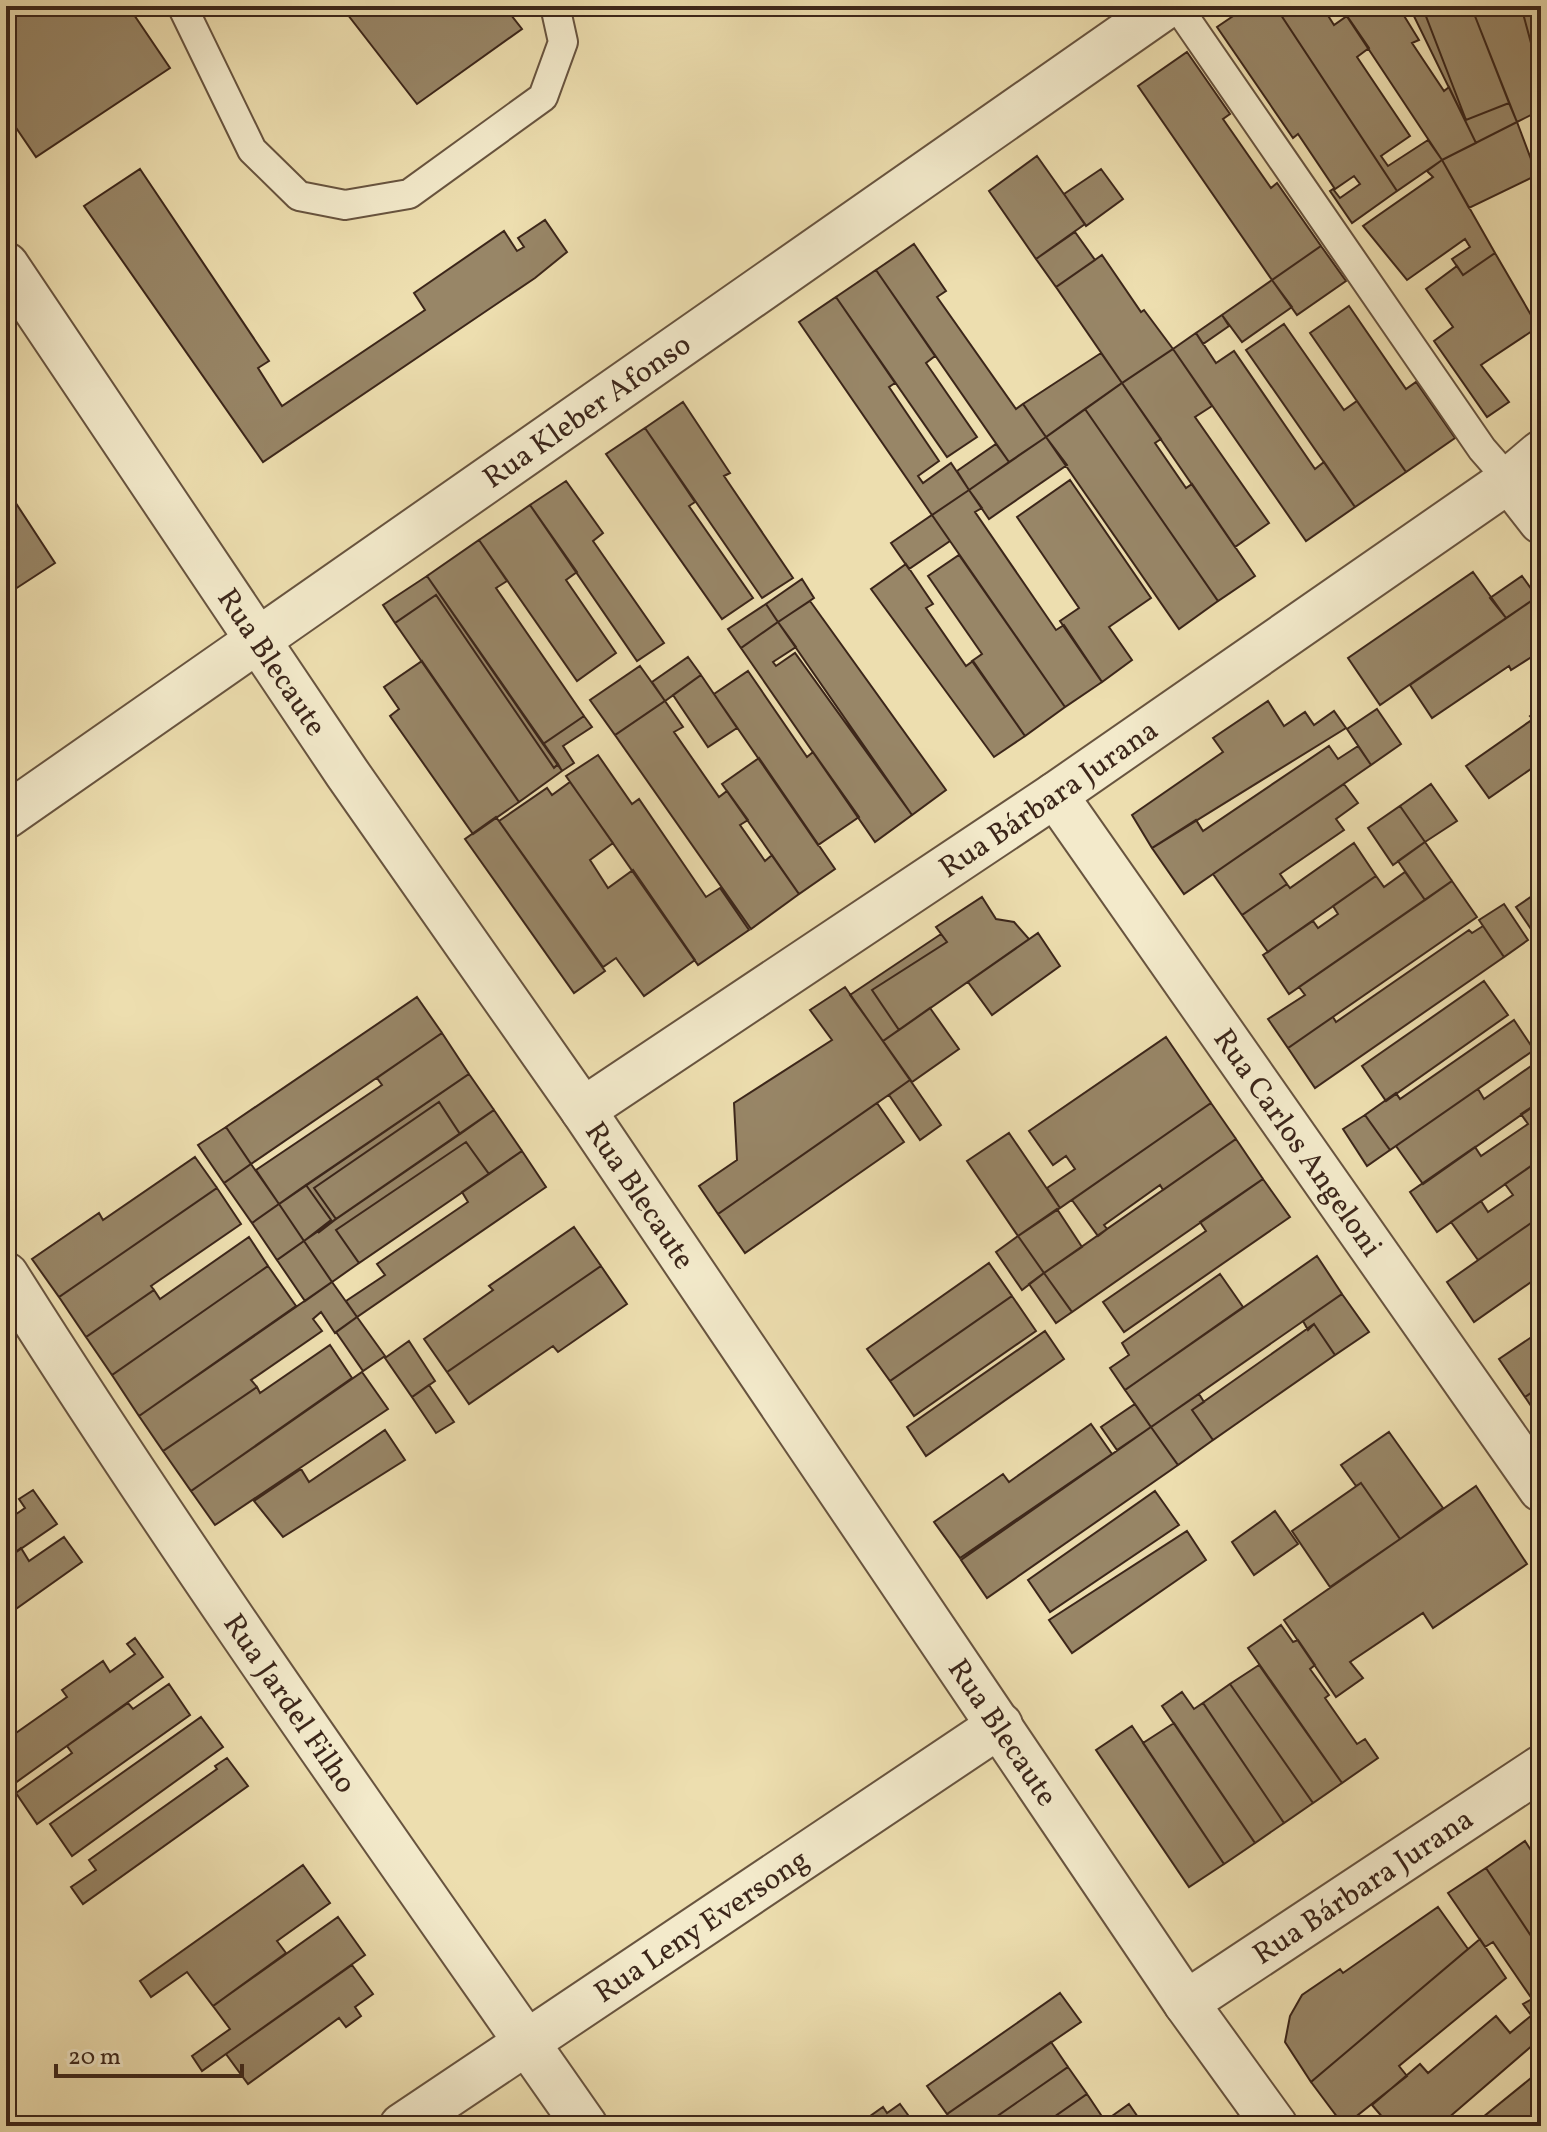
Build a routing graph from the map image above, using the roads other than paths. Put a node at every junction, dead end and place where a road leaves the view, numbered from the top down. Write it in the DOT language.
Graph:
graph roads {
  1 [pos="182,6"];
  2 [pos="555,6"];
  3 [pos="1166,6"];
  4 [pos="1177,6"];
  5 [pos="6,265"];
  6 [pos="1525,466"];
  7 [pos="1541,521"];
  8 [pos="257,640"];
  9 [pos="1055,795"];
  10 [pos="6,816"];
  11 [pos="583,1110"];
  12 [pos="6,1275"];
  13 [pos="1541,1489"];
  14 [pos="1000,1725"];
  15 [pos="1541,1768"];
  16 [pos="1186,2003"];
  17 [pos="527,2042"];
  18 [pos="402,2126"];
  19 [pos="585,2126"];
  20 [pos="1275,2126"];
  1 -- 2 [label="lane"];
  3 -- 8 [label="street, Rua Kleber Afonso"];
  4 -- 6 [label="lane"];
  5 -- 8 [label="street, Rua Blecaute"];
  6 -- 7 [label="street"];
  6 -- 9 [label="street, Rua Bárbara Jurana"];
  8 -- 10 [label="street, Rua Kleber Afonso"];
  8 -- 11 [label="street, Rua Blecaute"];
  9 -- 11 [label="street, Rua Bárbara Jurana"];
  9 -- 13 [label="street, Rua Carlos Angeloni"];
  11 -- 14 [label="street, Rua Blecaute"];
  12 -- 17 [label="street, Rua Jardel Filho"];
  14 -- 16 [label="street, Rua Blecaute"];
  14 -- 17 [label="street, Rua Leny Eversong"];
  15 -- 16 [label="street, Rua Bárbara Jurana"];
  16 -- 20 [label="street, Rua Blecaute"];
  17 -- 18 [label="street, Rua Leny Eversong"];
  17 -- 19 [label="street, Rua Jardel Filho"];
}
